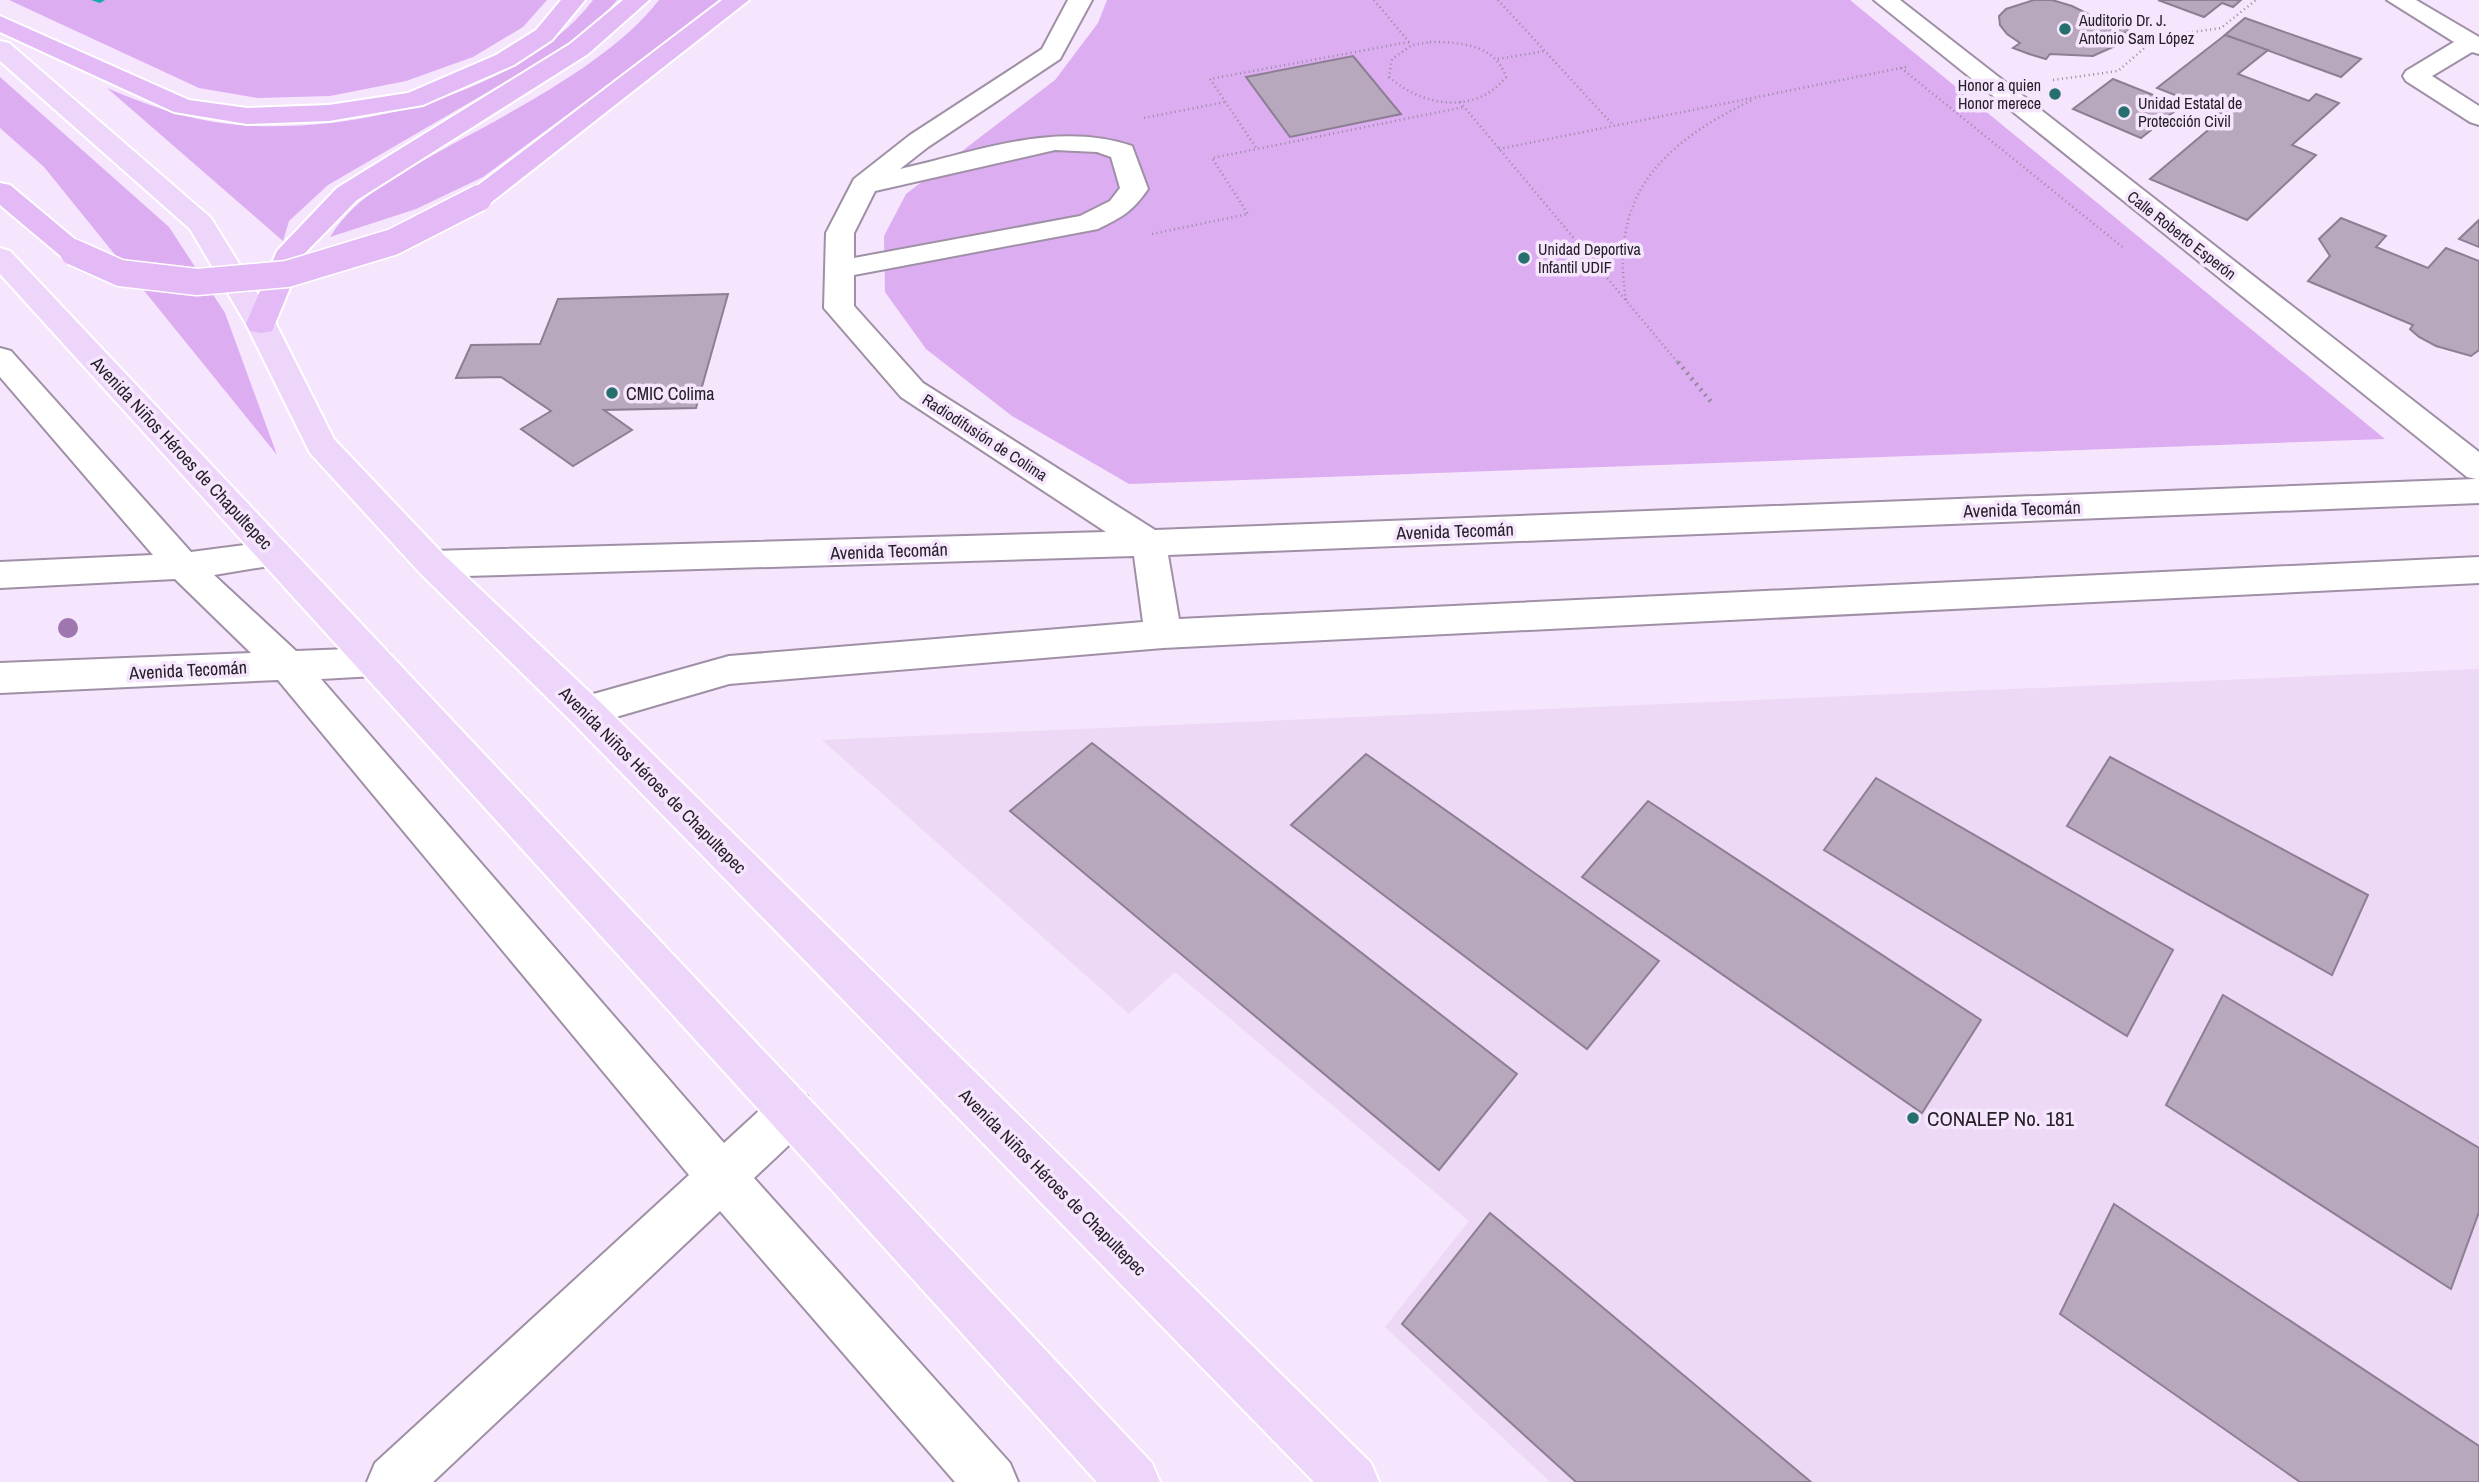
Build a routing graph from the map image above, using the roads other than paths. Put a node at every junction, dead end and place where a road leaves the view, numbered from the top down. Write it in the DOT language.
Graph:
graph roads {
  1 [pos="573,0"];
  2 [pos="637,0"];
  3 [pos="737,0"];
  4 [pos="1080,0"];
  5 [pos="2399,0"];
  6 [pos="1905,5"];
  7 [pos="0,23"];
  8 [pos="2475,45"];
  9 [pos="0,48"];
  10 [pos="2479,117"];
  11 [pos="864,185"];
  12 [pos="0,191"];
  13 [pos="840,269"];
  14 [pos="8,272"];
  15 [pos="261,324"];
  16 [pos="0,358"];
  17 [pos="2479,470"];
  18 [pos="2479,491"];
  19 [pos="1149,543"];
  20 [pos="275,554"];
  21 [pos="432,564"];
  22 [pos="183,566"];
  23 [pos="2479,570"];
  24 [pos="0,575"];
  25 [pos="1163,634"];
  26 [pos="375,662"];
  27 [pos="287,665"];
  28 [pos="0,678"];
  29 [pos="585,711"];
  30 [pos="791,1112"];
  31 [pos="721,1176"];
  32 [pos="394,1482"];
  33 [pos="991,1482"];
  34 [pos="1133,1482"];
  35 [pos="1352,1482"];
  1 -- 7 [label="highway"];
  2 -- 15 [label="highway"];
  3 -- 12 [label="highway, bridge"];
  4 -- 11 [label="street, Radiodifusión de Colima"];
  5 -- 8 [label="street"];
  6 -- 17 [label="street, Calle Roberto Esperón"];
  8 -- 10 [label="street"];
  9 -- 15 [label="main road, Avenida Niños Héroes de Chapultepec"];
  11 -- 13 [label="street, Radiodifusión de Colima"];
  11 -- 13 [label="street"];
  13 -- 19 [label="street, Radiodifusión de Colima"];
  14 -- 20 [label="main road, Avenida Niños Héroes de Chapultepec"];
  15 -- 21 [label="main road, Avenida Niños Héroes de Chapultepec"];
  16 -- 22 [label="street"];
  18 -- 19 [label="street, Avenida Tecomán"];
  19 -- 21 [label="street, Avenida Tecomán"];
  19 -- 25 [label="street"];
  20 -- 22 [label="street"];
  20 -- 26 [label="main road, Avenida Niños Héroes de Chapultepec"];
  21 -- 29 [label="main road, Avenida Niños Héroes de Chapultepec"];
  22 -- 24 [label="street"];
  22 -- 27 [label="street"];
  23 -- 25 [label="street"];
  25 -- 29 [label="street"];
  26 -- 27 [label="street, Avenida Tecomán"];
  26 -- 30 [label="main road, Avenida Niños Héroes de Chapultepec"];
  27 -- 28 [label="street, Avenida Tecomán"];
  27 -- 31 [label="street"];
  29 -- 35 [label="main road, Avenida Niños Héroes de Chapultepec"];
  30 -- 31 [label="street"];
  30 -- 34 [label="main road, Avenida Niños Héroes de Chapultepec"];
  31 -- 32 [label="street"];
  31 -- 33 [label="street"];
}
